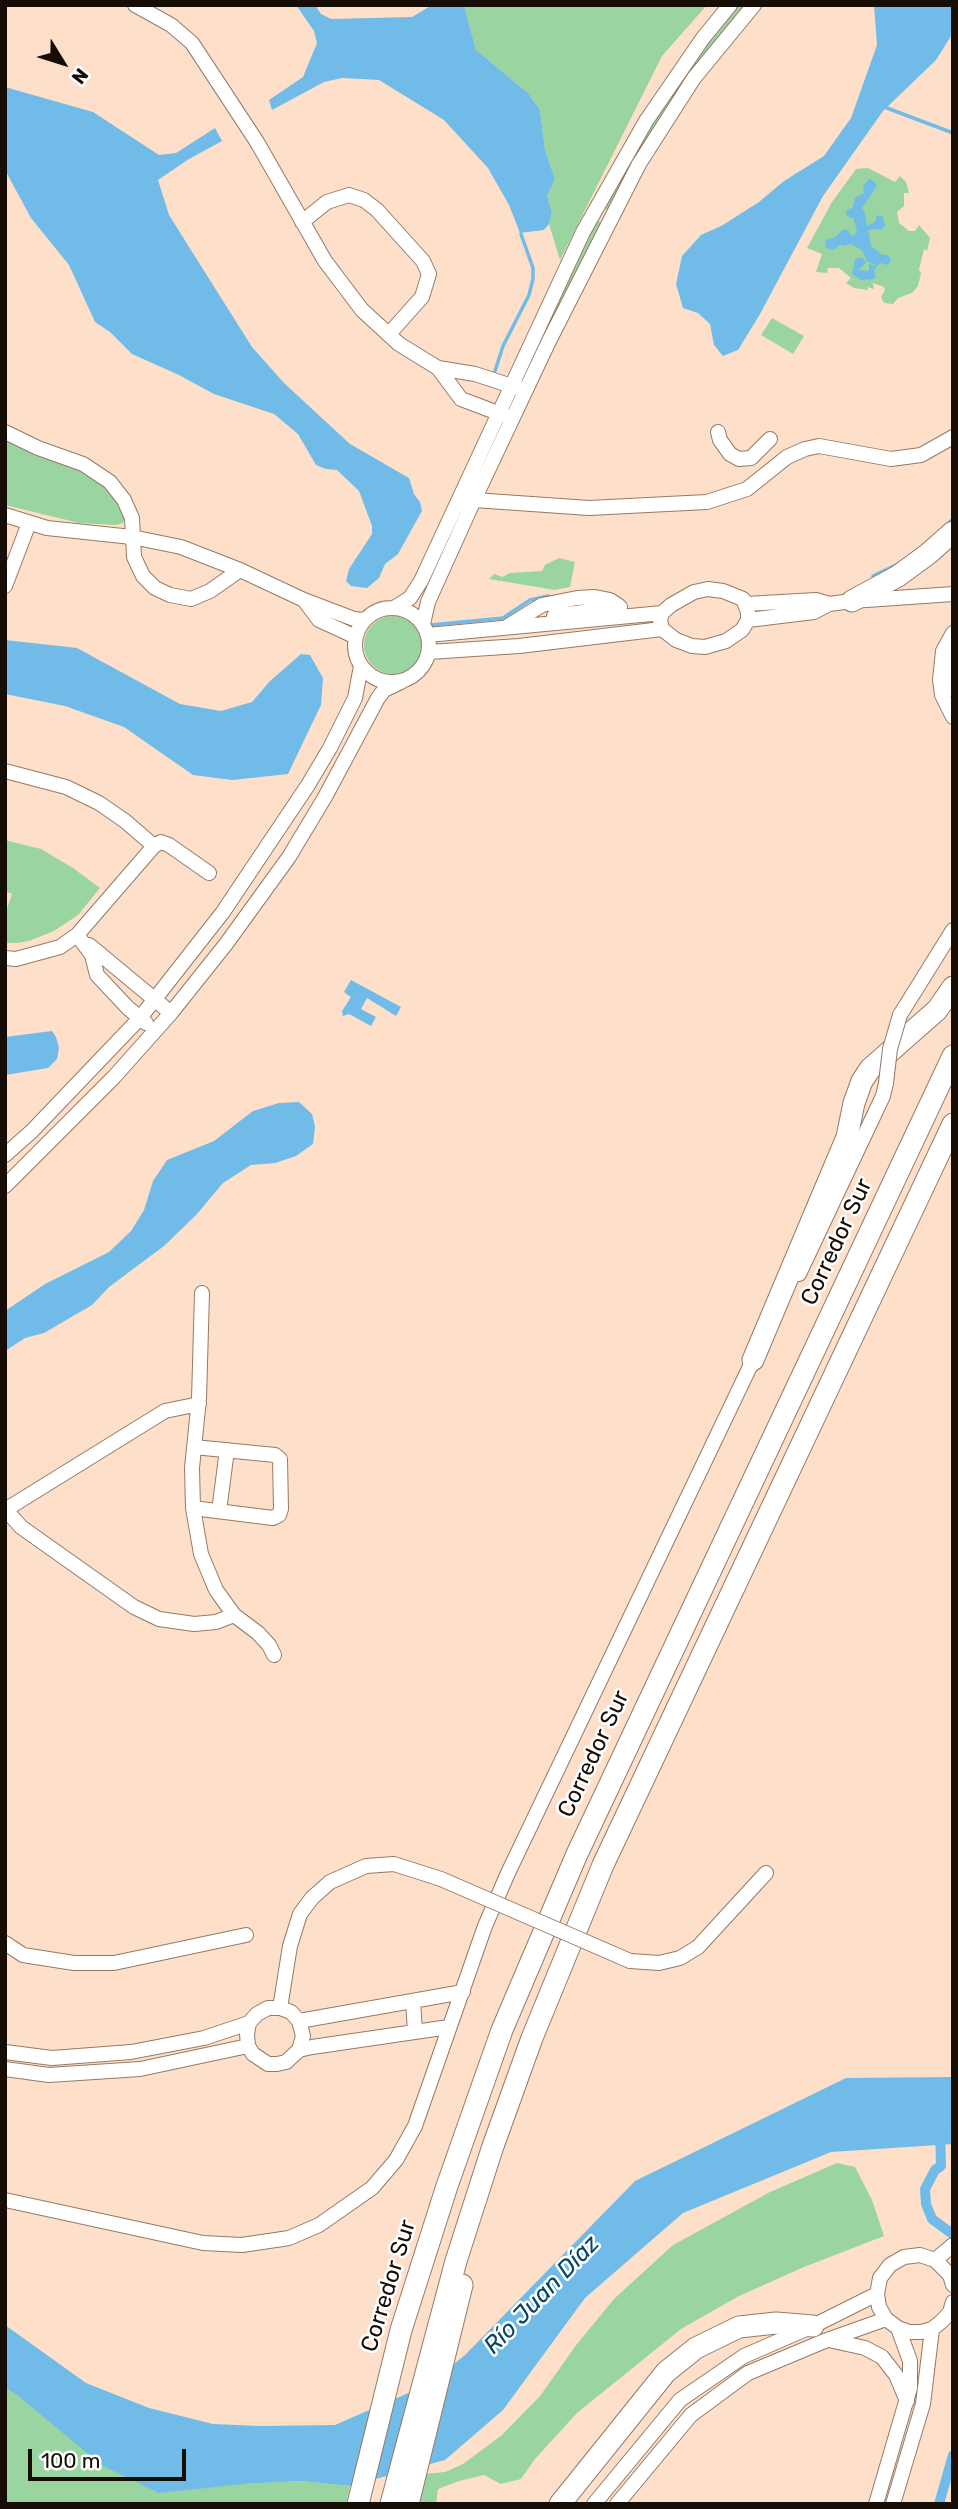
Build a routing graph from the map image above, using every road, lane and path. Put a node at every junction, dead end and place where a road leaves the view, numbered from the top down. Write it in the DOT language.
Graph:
graph roads {
  1 [pos="135,5"];
  2 [pos="730,5"];
  3 [pos="754,5"];
  4 [pos="302,222"];
  5 [pos="389,334"];
  6 [pos="438,368"];
  7 [pos="519,388"];
  8 [pos="506,416"];
  9 [pos="5,432"];
  10 [pos="718,432"];
  11 [pos="953,437"];
  12 [pos="770,439"];
  13 [pos="474,500"];
  14 [pos="5,515"];
  15 [pos="29,523"];
  16 [pos="953,531"];
  17 [pos="132,537"];
  18 [pos="240,570"];
  19 [pos="5,586"];
  20 [pos="953,594"];
  21 [pos="304,600"];
  22 [pos="852,601"];
  23 [pos="746,604"];
  24 [pos="829,604"];
  25 [pos="394,608"];
  26 [pos="662,613"];
  27 [pos="543,616"];
  28 [pos="633,616"];
  29 [pos="359,619"];
  30 [pos="748,620"];
  31 [pos="425,629"];
  32 [pos="662,629"];
  33 [pos="953,633"];
  34 [pos="356,637"];
  35 [pos="547,643"];
  36 [pos="953,650"];
  37 [pos="429,652"];
  38 [pos="361,666"];
  39 [pos="401,681"];
  40 [pos="953,686"];
  41 [pos="953,717"];
  42 [pos="5,771"];
  43 [pos="154,846"];
  44 [pos="209,873"];
  45 [pos="953,930"];
  46 [pos="77,935"];
  47 [pos="5,958"];
  48 [pos="953,987"];
  49 [pos="155,1000"];
  50 [pos="172,1013"];
  51 [pos="140,1018"];
  52 [pos="156,1031"];
  53 [pos="953,1056"];
  54 [pos="953,1124"];
  55 [pos="5,1155"];
  56 [pos="5,1186"];
  57 [pos="202,1293"];
  58 [pos="753,1360"];
  59 [pos="199,1404"];
  60 [pos="194,1447"];
  61 [pos="227,1450"];
  62 [pos="193,1508"];
  63 [pos="5,1510"];
  64 [pos="219,1511"];
  65 [pos="234,1615"];
  66 [pos="274,1655"];
  67 [pos="766,1873"];
  68 [pos="246,1936"];
  69 [pos="5,1943"];
  70 [pos="463,1992"];
  71 [pos="413,2001"];
  72 [pos="280,2008"];
  73 [pos="299,2021"];
  74 [pos="250,2023"];
  75 [pos="449,2027"];
  76 [pos="415,2032"];
  77 [pos="248,2046"];
  78 [pos="299,2050"];
  79 [pos="5,2052"];
  80 [pos="5,2069"];
  81 [pos="5,2200"];
  82 [pos="953,2245"];
  83 [pos="935,2260"];
  84 [pos="952,2277"];
  85 [pos="877,2294"];
  86 [pos="953,2302"];
  87 [pos="892,2324"];
  88 [pos="932,2329"];
  89 [pos="820,2333"];
  90 [pos="442,2341"];
  91 [pos="907,2401"];
  92 [pos="358,2504"];
  93 [pos="391,2504"];
  94 [pos="408,2504"];
  95 [pos="560,2504"];
  96 [pos="594,2504"];
  97 [pos="617,2504"];
  98 [pos="876,2504"];
  99 [pos="892,2504"];
  1 -- 4 [label="street"];
  2 -- 7 [label="street"];
  3 -- 7 [label="street"];
  4 -- 5 [label="street"];
  4 -- 5 [label="street"];
  5 -- 6 [label="street"];
  6 -- 7 [label="street"];
  6 -- 8 [label="street"];
  7 -- 8 [label="street"];
  8 -- 13 [label="street"];
  8 -- 25 [label="street"];
  9 -- 17 [label="street"];
  10 -- 12 [label="street"];
  11 -- 13 [label="street"];
  13 -- 31 [label="street"];
  14 -- 15 [label="street"];
  15 -- 17 [label="street"];
  15 -- 19 [label="street"];
  16 -- 22 [label="highway"];
  17 -- 18 [label="street"];
  17 -- 18 [label="street"];
  18 -- 21 [label="street"];
  20 -- 22 [label="street"];
  21 -- 29 [label="street"];
  21 -- 34 [label="street"];
  22 -- 24 [label="street"];
  23 -- 24 [label="street"];
  23 -- 26 [label="street"];
  23 -- 30 [label="street"];
  24 -- 30 [label="street"];
  25 -- 29 [label="street"];
  25 -- 31 [label="street"];
  26 -- 28 [label="street"];
  26 -- 32 [label="street"];
  27 -- 28 [label="street"];
  27 -- 28 [label="street"];
  27 -- 31 [label="street"];
  27 -- 35 [label="street"];
  29 -- 34 [label="street"];
  30 -- 32 [label="street"];
  31 -- 37 [label="street"];
  32 -- 35 [label="street"];
  33 -- 41 [label="street"];
  34 -- 38 [label="street"];
  35 -- 37 [label="street"];
  36 -- 40 [label="highway"];
  37 -- 39 [label="street"];
  38 -- 39 [label="street"];
  38 -- 49 [label="street"];
  39 -- 50 [label="street"];
  42 -- 43 [label="street"];
  43 -- 44 [label="street"];
  43 -- 46 [label="street"];
  45 -- 58 [label="street, bridge"];
  46 -- 47 [label="street"];
  46 -- 49 [label="street"];
  46 -- 51 [label="street"];
  48 -- 58 [label="highway"];
  49 -- 50 [label="street"];
  49 -- 51 [label="street"];
  50 -- 52 [label="street"];
  51 -- 52 [label="street"];
  51 -- 55 [label="street"];
  52 -- 56 [label="street"];
  53 -- 92 [label="highway, Corredor Sur"];
  54 -- 90 [label="highway"];
  57 -- 59 [label="street"];
  58 -- 70 [label="street"];
  59 -- 60 [label="street"];
  59 -- 63 [label="street"];
  60 -- 61 [label="street"];
  60 -- 62 [label="street"];
  61 -- 64 [label="street"];
  61 -- 64 [label="street"];
  62 -- 64 [label="street"];
  62 -- 65 [label="street"];
  63 -- 65 [label="street"];
  65 -- 66 [label="street"];
  67 -- 72 [label="street, bridge"];
  68 -- 69 [label="street"];
  70 -- 71 [label="street"];
  70 -- 75 [label="street"];
  71 -- 73 [label="street"];
  71 -- 76 [label="street"];
  72 -- 73 [label="street"];
  72 -- 74 [label="street"];
  73 -- 78 [label="street"];
  74 -- 77 [label="street"];
  74 -- 79 [label="street"];
  75 -- 76 [label="street"];
  75 -- 81 [label="street"];
  76 -- 78 [label="street"];
  77 -- 78 [label="street"];
  77 -- 80 [label="street"];
  82 -- 83 [label="street"];
  83 -- 84 [label="street"];
  83 -- 85 [label="street"];
  85 -- 87 [label="street"];
  85 -- 89 [label="street"];
  86 -- 88 [label="street"];
  87 -- 88 [label="street"];
  87 -- 89 [label="street"];
  87 -- 91 [label="street"];
  88 -- 99 [label="street"];
  89 -- 91 [label="street"];
  89 -- 95 [label="highway"];
  89 -- 96 [label="street"];
  89 -- 97 [label="street"];
  90 -- 93 [label="highway"];
  90 -- 94 [label="highway"];
  91 -- 98 [label="street"];
}
